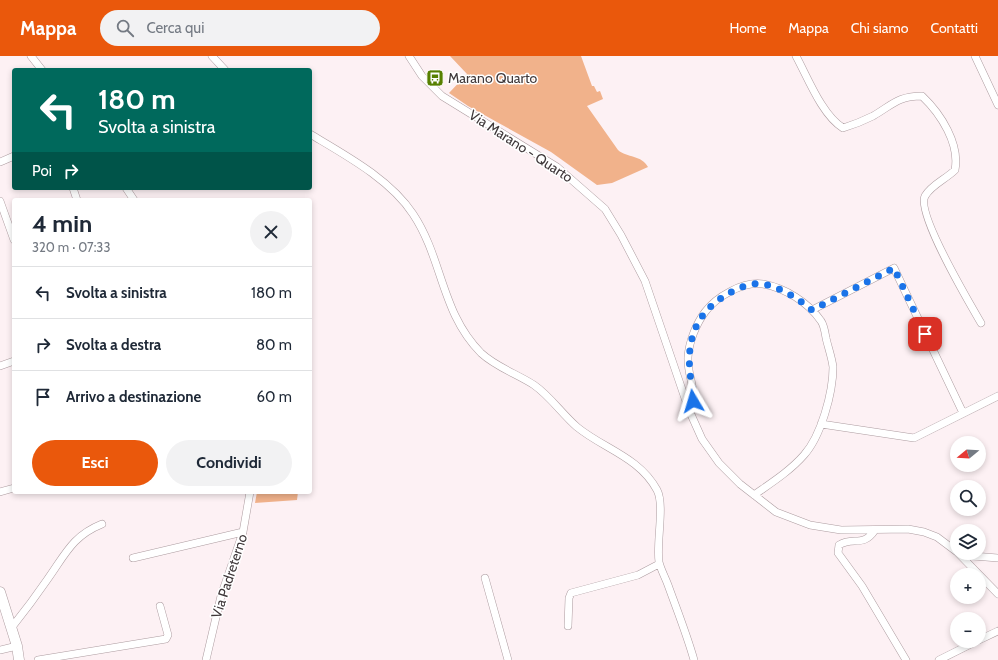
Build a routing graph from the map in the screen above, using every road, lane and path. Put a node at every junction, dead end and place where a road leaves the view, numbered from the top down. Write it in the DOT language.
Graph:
graph roads {
  1 [pos="31,56"];
  2 [pos="212,56"];
  3 [pos="409,56"];
  4 [pos="796,56"];
  5 [pos="975,56"];
  6 [pos="40,68"];
  7 [pos="223,68"];
  8 [pos="998,105"];
  9 [pos="312,135"];
  10 [pos="12,157"];
  11 [pos="0,162"];
  12 [pos="0,201"];
  13 [pos="12,234"];
  14 [pos="812,310"];
  15 [pos="981,323"];
  16 [pos="12,362"];
  17 [pos="0,366"];
  18 [pos="998,396"];
  19 [pos="689,410"];
  20 [pos="963,413"];
  21 [pos="821,424"];
  22 [pos="12,489"];
  23 [pos="0,492"];
  24 [pos="250,494"];
  25 [pos="754,495"];
  26 [pos="102,524"];
  27 [pos="875,530"];
  28 [pos="243,532"];
  29 [pos="950,546"];
  30 [pos="986,556"];
  31 [pos="997,557"];
  32 [pos="133,558"];
  33 [pos="966,560"];
  34 [pos="659,564"];
  35 [pos="485,578"];
  36 [pos="0,592"];
  37 [pos="998,594"];
  38 [pos="160,606"];
  39 [pos="568,626"];
  40 [pos="12,627"];
  41 [pos="998,631"];
  42 [pos="986,636"];
  43 [pos="17,646"];
  44 [pos="962,648"];
  45 [pos="0,650"];
  46 [pos="19,660"];
  47 [pos="38,660"];
  48 [pos="206,660"];
  49 [pos="508,660"];
  50 [pos="694,660"];
  51 [pos="906,660"];
  52 [pos="939,660"];
  1 -- 6 [label="street"];
  2 -- 7 [label="street"];
  3 -- 19 [label="street, Via Marano - Quarto"];
  4 -- 15 [label="street"];
  5 -- 8 [label="street"];
  9 -- 34 [label="street"];
  10 -- 11 [label="street"];
  12 -- 13 [label="street"];
  14 -- 19 [label="street"];
  14 -- 20 [label="street"];
  14 -- 21 [label="street"];
  16 -- 17 [label="street"];
  18 -- 20 [label="street"];
  19 -- 25 [label="street, Via Marano - Quarto"];
  20 -- 21 [label="street"];
  21 -- 25 [label="street"];
  22 -- 23 [label="street"];
  24 -- 28 [label="street, Via Padreterno"];
  25 -- 27 [label="street, Via Marano - Quarto"];
  26 -- 40 [label="street"];
  27 -- 29 [label="street, Via Marano - Quarto"];
  27 -- 51 [label="street"];
  28 -- 32 [label="street"];
  28 -- 48 [label="street, Via Padreterno"];
  30 -- 31 [label="street"];
  33 -- 37 [label="street, Via Marano - Quarto"];
  34 -- 39 [label="street"];
  34 -- 50 [label="street"];
  35 -- 49 [label="street"];
  36 -- 40 [label="street"];
  38 -- 47 [label="street"];
  40 -- 43 [label="street"];
  41 -- 42 [label="street"];
  43 -- 45 [label="street"];
  43 -- 46 [label="street"];
  44 -- 52 [label="street"];
}
